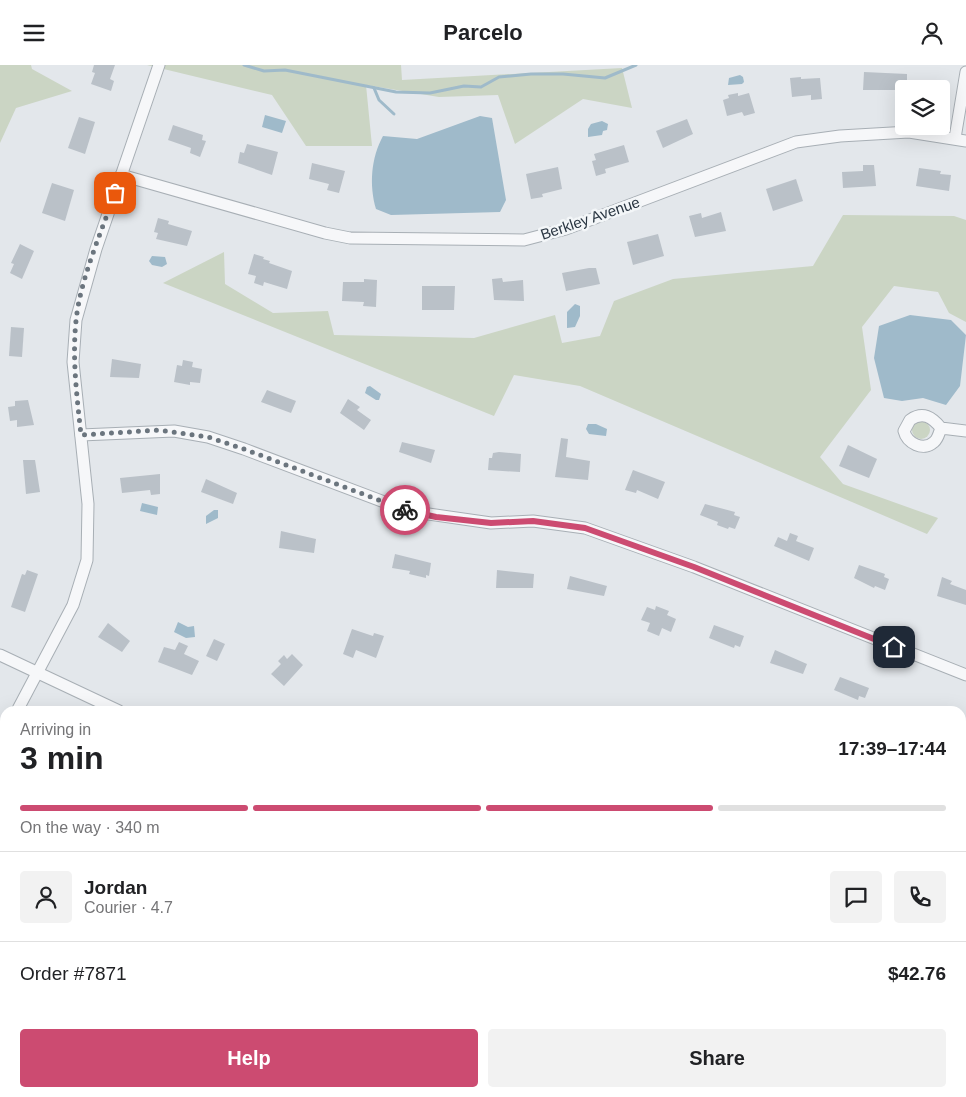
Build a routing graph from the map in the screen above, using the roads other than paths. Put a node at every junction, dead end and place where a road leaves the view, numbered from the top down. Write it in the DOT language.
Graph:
graph roads {
  1 [pos="159,65"];
  2 [pos="966,72"];
  3 [pos="960,140"];
  4 [pos="121,175"];
  5 [pos="941,428"];
  6 [pos="966,431"];
  7 [pos="81,435"];
  8 [pos="0,655"];
  9 [pos="39,673"];
  10 [pos="966,675"];
  11 [pos="21,706"];
  12 [pos="108,706"];
  1 -- 4 [label="street"];
  2 -- 3 [label="street"];
  3 -- 4 [label="street, Berkley Avenue"];
  4 -- 7 [label="street"];
  5 -- 6 [label="street"];
  7 -- 9 [label="street"];
  7 -- 10 [label="street"];
  8 -- 9 [label="street"];
  9 -- 11 [label="street"];
  9 -- 12 [label="street"];
}
